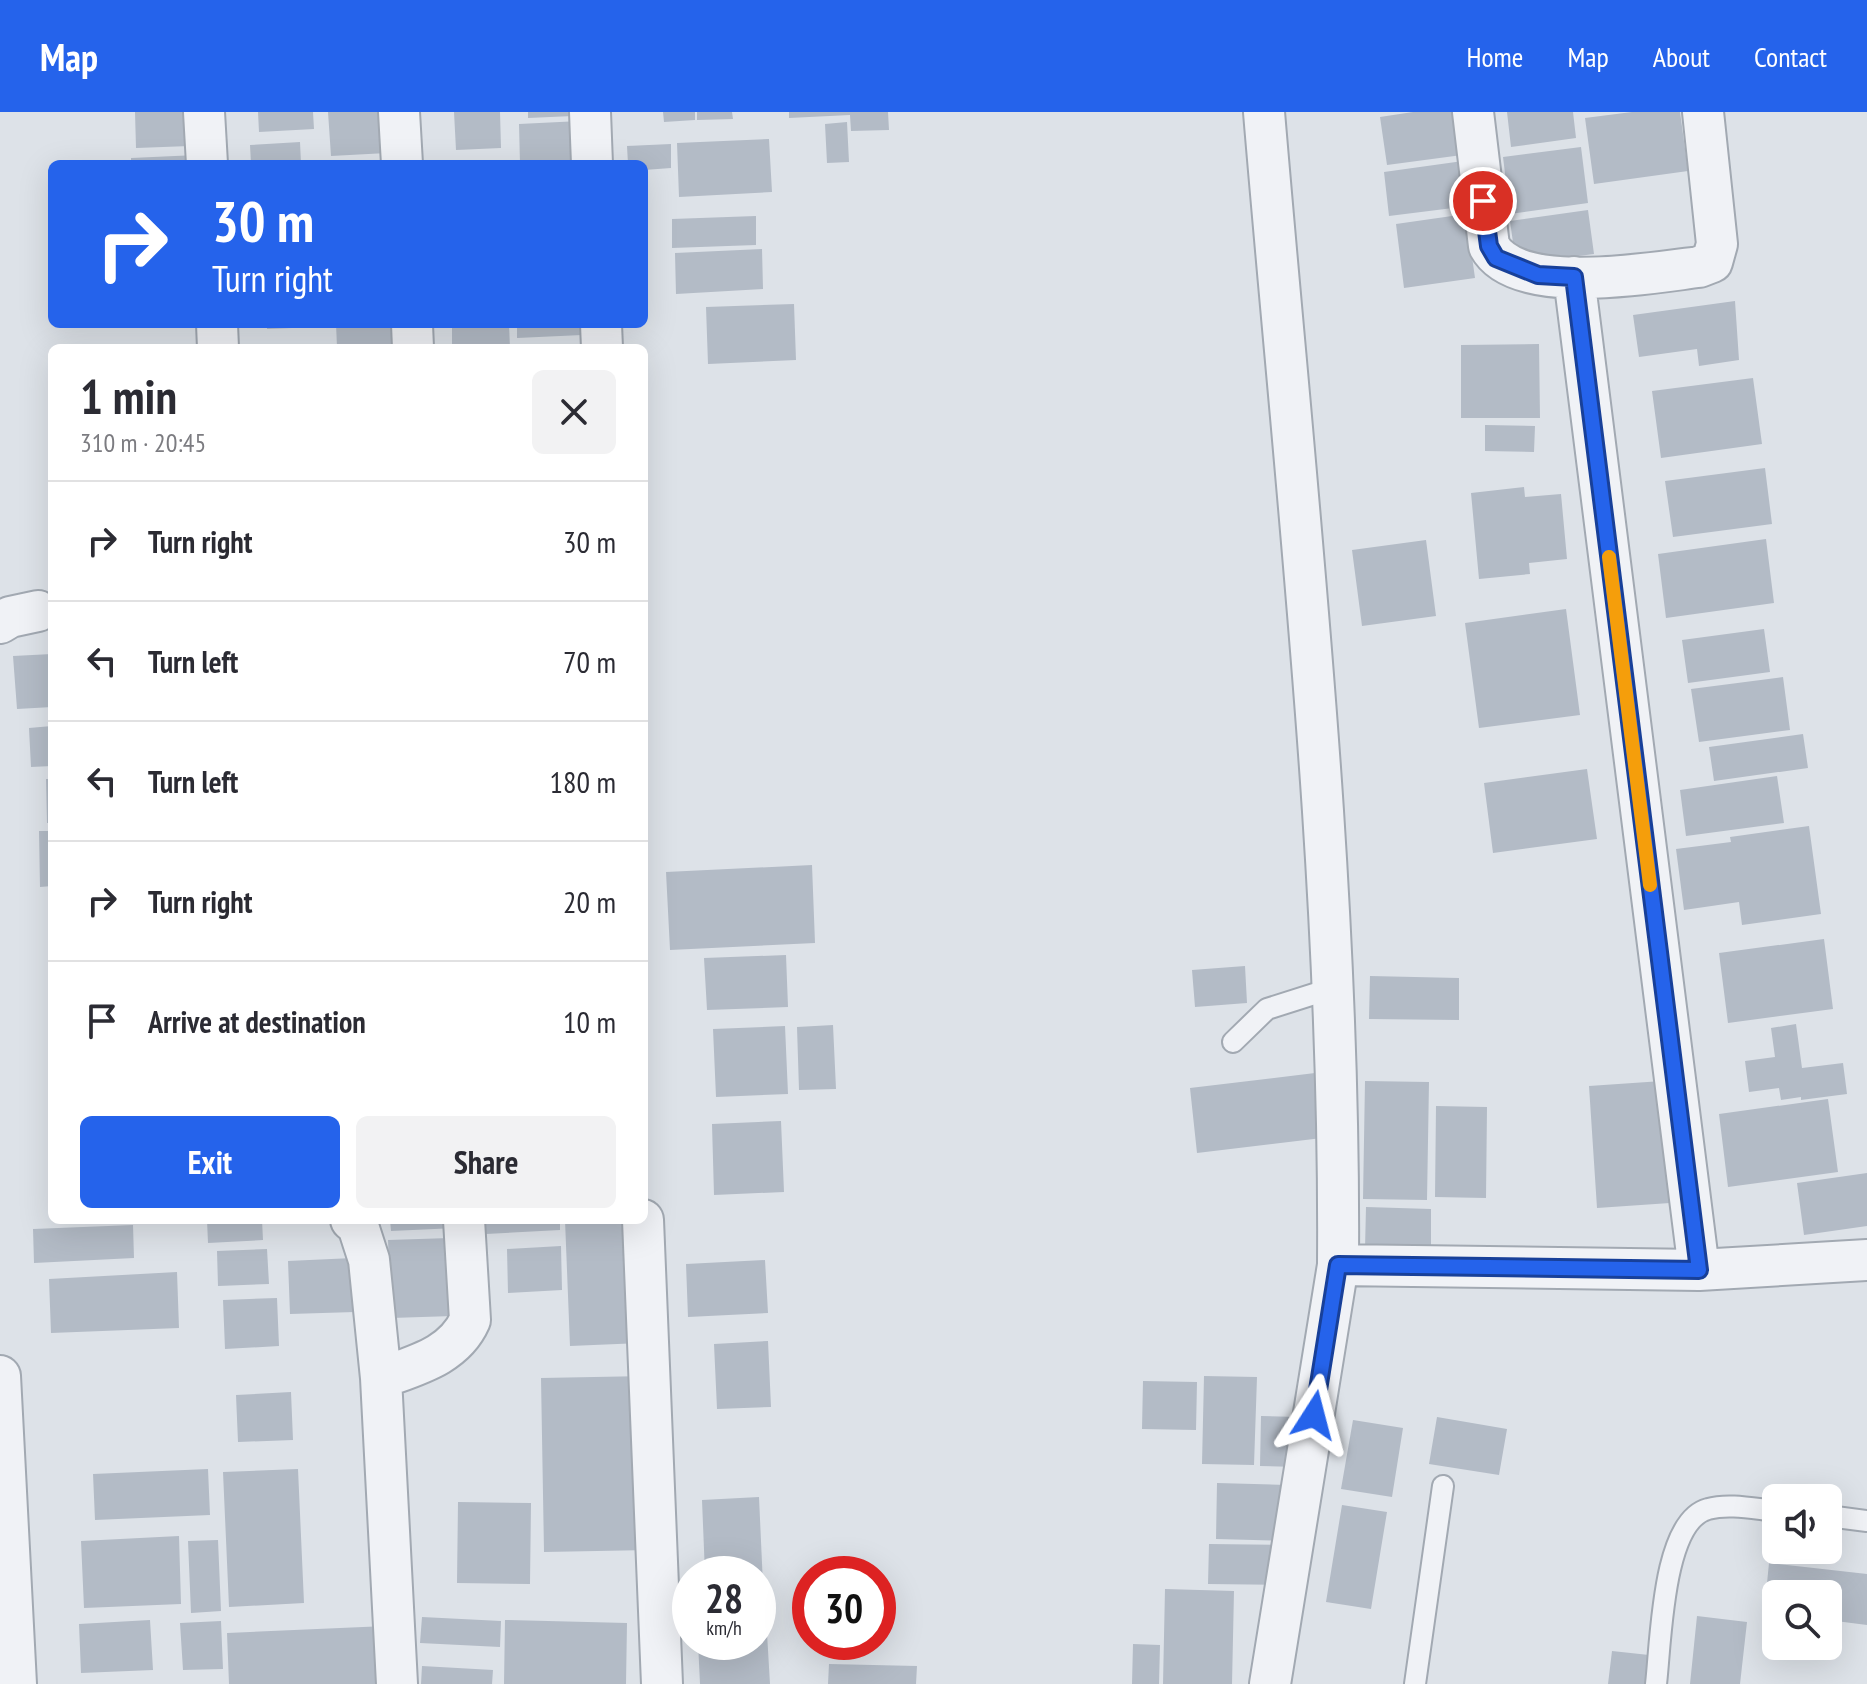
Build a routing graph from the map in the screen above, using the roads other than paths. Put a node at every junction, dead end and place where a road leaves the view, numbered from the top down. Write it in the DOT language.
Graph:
graph roads {
  1 [pos="204,112"];
  2 [pos="399,112"];
  3 [pos="590,112"];
  4 [pos="1264,112"];
  5 [pos="1473,112"];
  6 [pos="1703,112"];
  7 [pos="207,160"];
  8 [pos="402,160"];
  9 [pos="592,160"];
  10 [pos="1574,277"];
  11 [pos="38,611"];
  12 [pos="0,623"];
  13 [pos="1333,988"];
  14 [pos="1233,1042"];
  15 [pos="353,1224"];
  16 [pos="464,1224"];
  17 [pos="643,1224"];
  18 [pos="1867,1260"];
  19 [pos="1338,1265"];
  20 [pos="1699,1270"];
  21 [pos="0,1376"];
  22 [pos="381,1378"];
  23 [pos="1443,1486"];
  24 [pos="1762,1510"];
  25 [pos="1842,1518"];
  26 [pos="1867,1521"];
  27 [pos="16,1684"];
  28 [pos="397,1684"];
  29 [pos="662,1684"];
  30 [pos="1270,1684"];
  31 [pos="1415,1684"];
  32 [pos="1656,1684"];
  1 -- 7 [label="street"];
  2 -- 8 [label="street"];
  3 -- 9 [label="street"];
  4 -- 13 [label="street"];
  5 -- 10 [label="street"];
  6 -- 10 [label="street"];
  10 -- 20 [label="street"];
  11 -- 12 [label="street"];
  13 -- 14 [label="lane"];
  13 -- 19 [label="street"];
  15 -- 22 [label="street"];
  16 -- 22 [label="street"];
  17 -- 29 [label="street"];
  18 -- 20 [label="street"];
  19 -- 20 [label="street"];
  19 -- 30 [label="street"];
  21 -- 27 [label="street"];
  22 -- 28 [label="street"];
  23 -- 31 [label="lane"];
  24 -- 32 [label="lane"];
  25 -- 26 [label="lane"];
}
